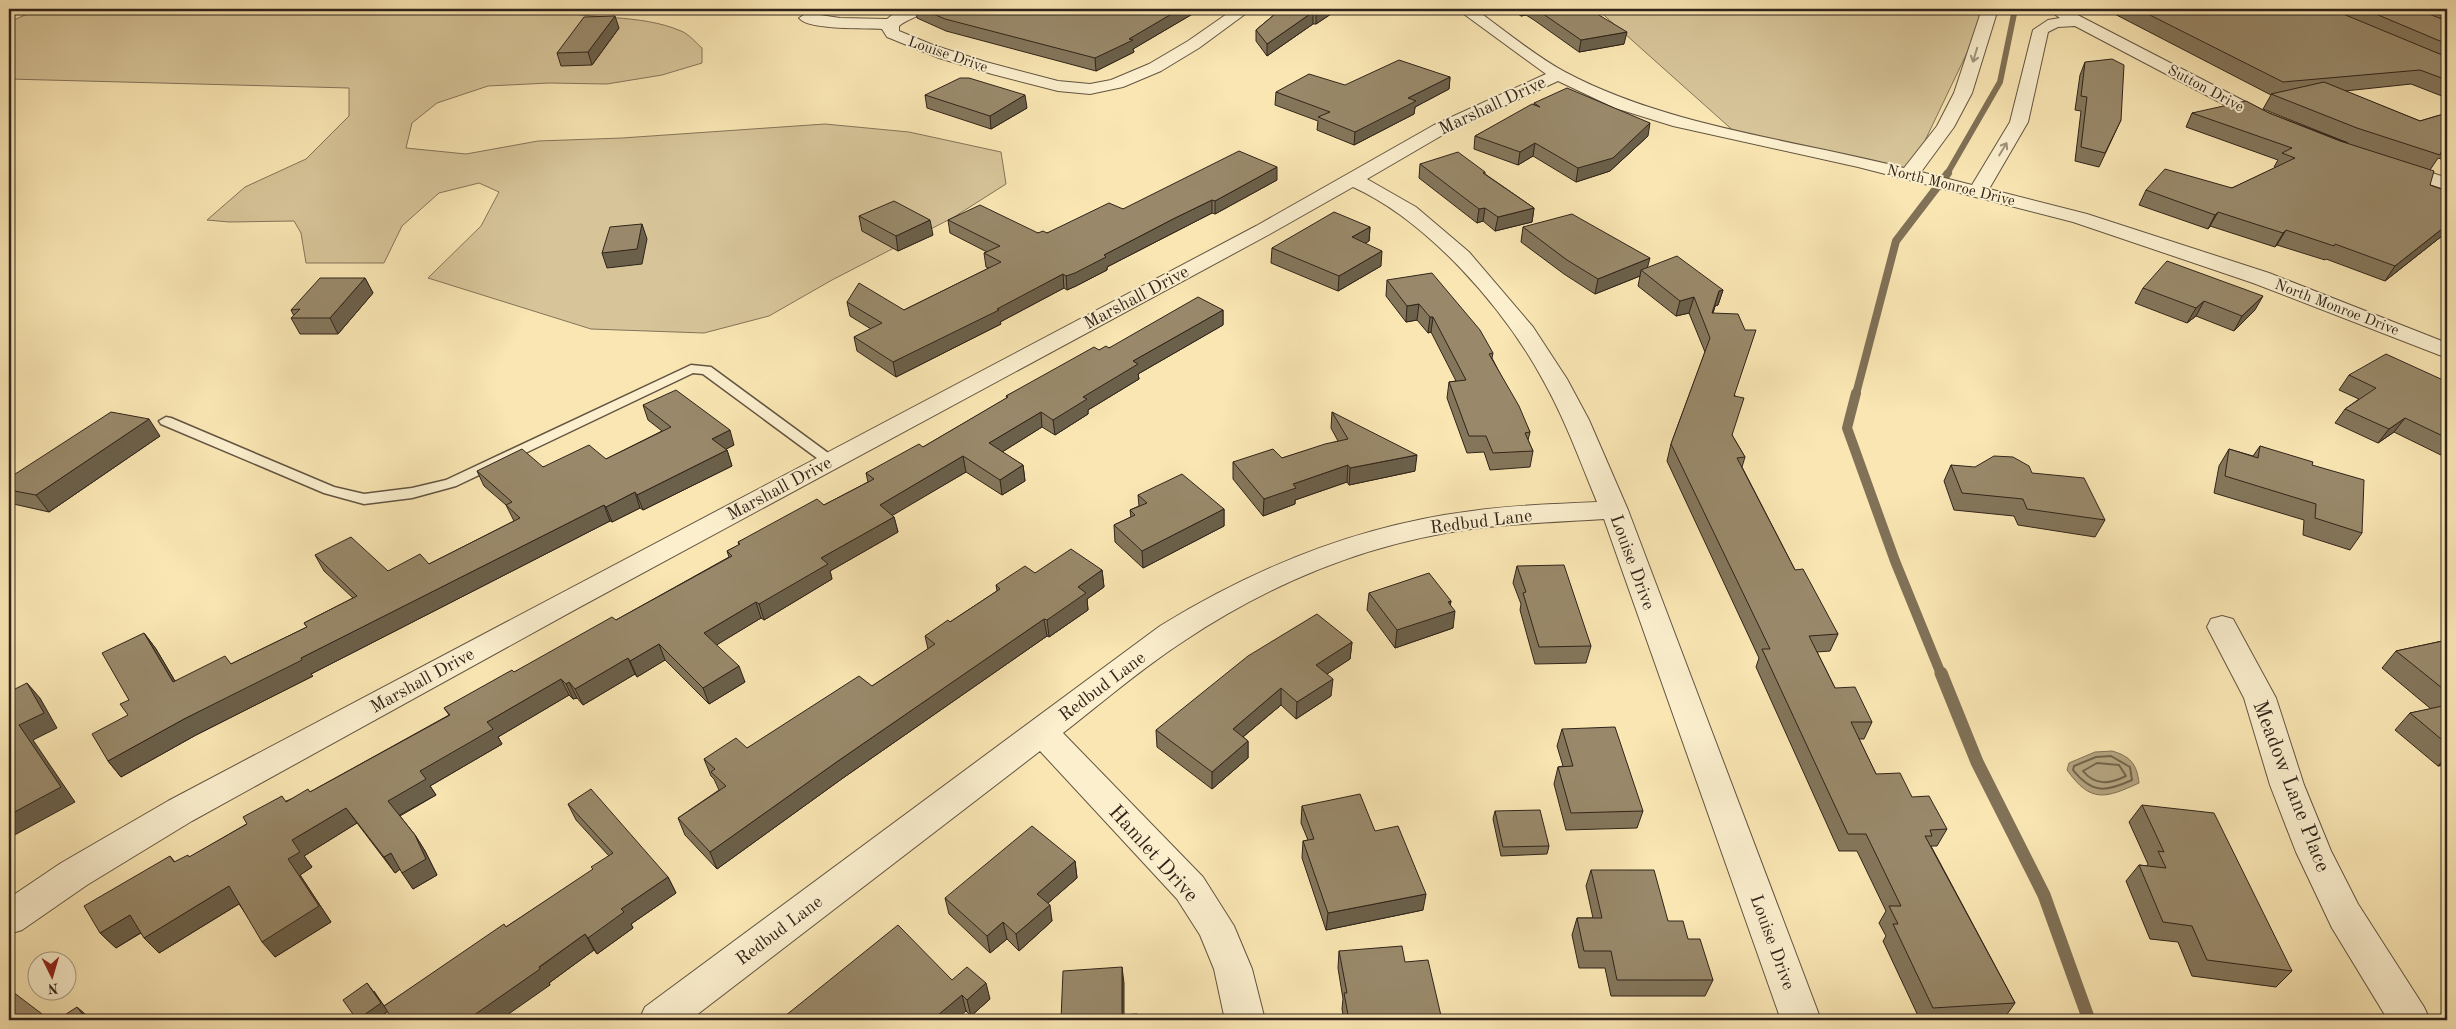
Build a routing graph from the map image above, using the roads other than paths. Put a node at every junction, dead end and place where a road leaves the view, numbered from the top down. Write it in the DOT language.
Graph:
graph roads {
  1 [pos="920,9"];
  2 [pos="1244,9"];
  3 [pos="1465,9"];
  4 [pos="1990,9"];
  5 [pos="2055,9"];
  6 [pos="806,18"];
  7 [pos="2078,21"];
  8 [pos="891,24"];
  9 [pos="1558,75"];
  10 [pos="2284,127"];
  11 [pos="2378,161"];
  12 [pos="1916,176"];
  13 [pos="1352,179"];
  14 [pos="2447,184"];
  15 [pos="1973,190"];
  16 [pos="2447,350"];
  17 [pos="166,421"];
  18 [pos="830,461"];
  19 [pos="1614,510"];
  20 [pos="2222,628"];
  21 [pos="1042,732"];
  22 [pos="9,918"];
  23 [pos="660,1020"];
  24 [pos="1245,1020"];
  25 [pos="1801,1020"];
  26 [pos="2410,1020"];
  1 -- 8 [label="street"];
  2 -- 8 [label="street, Louise Drive"];
  3 -- 9 [label="street, North Monroe Drive"];
  4 -- 12 [label="street, one-way"];
  5 -- 7 [label="street, Sutton Drive"];
  6 -- 8 [label="street, Louise Drive"];
  7 -- 10 [label="street, Sutton Drive"];
  15 -- 7 [label="street, one-way"];
  9 -- 12 [label="street, North Monroe Drive"];
  9 -- 13 [label="street, Marshall Drive"];
  11 -- 14 [label="street"];
  12 -- 15 [label="street, North Monroe Drive"];
  13 -- 18 [label="street, Marshall Drive"];
  13 -- 19 [label="street, Louise Drive"];
  15 -- 16 [label="street, North Monroe Drive"];
  17 -- 18 [label="lane"];
  18 -- 22 [label="street, Marshall Drive"];
  19 -- 21 [label="street, Redbud Lane"];
  19 -- 25 [label="street, Louise Drive"];
  20 -- 26 [label="street, Meadow Lane Place"];
  21 -- 23 [label="street, Redbud Lane"];
  21 -- 24 [label="street, Hamlet Drive"];
}
